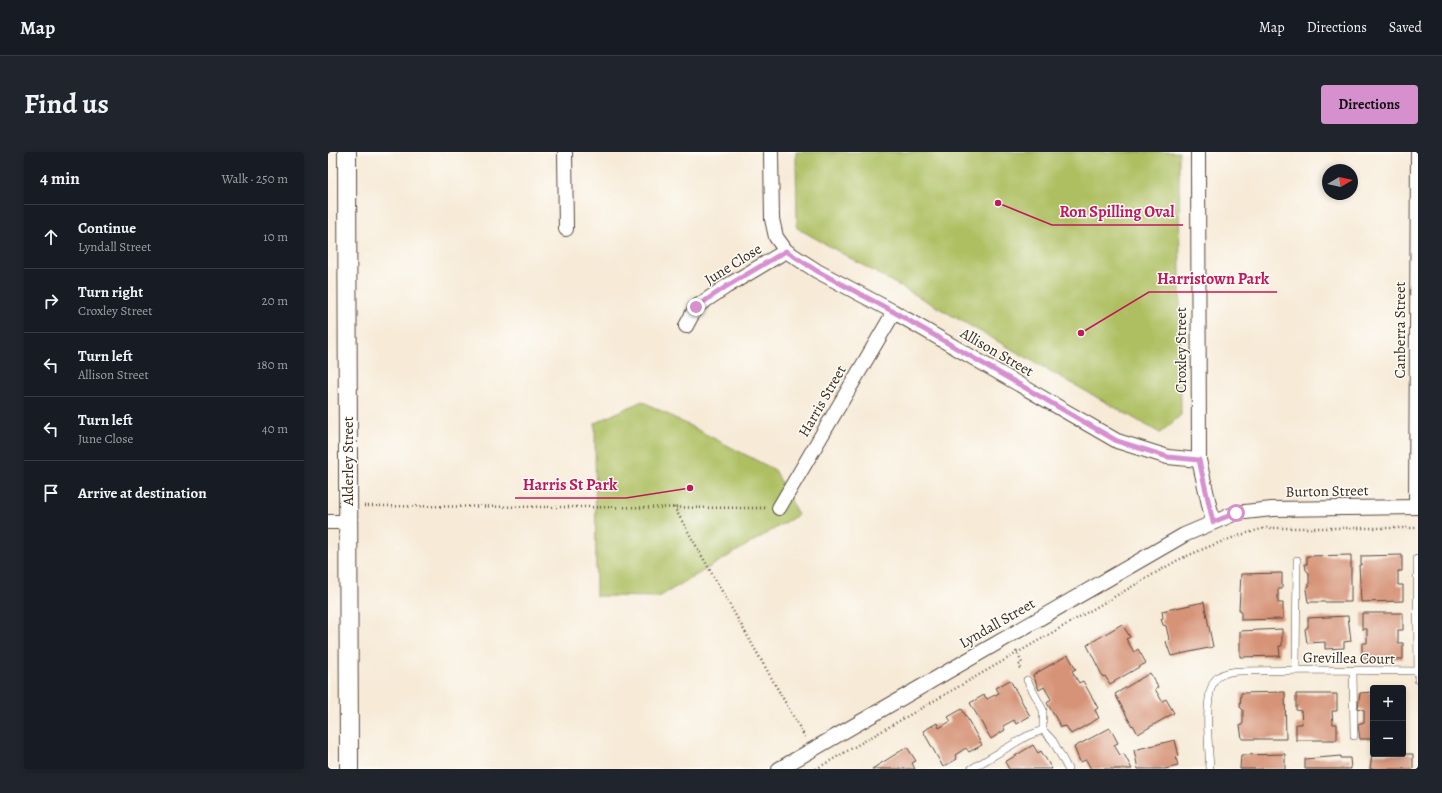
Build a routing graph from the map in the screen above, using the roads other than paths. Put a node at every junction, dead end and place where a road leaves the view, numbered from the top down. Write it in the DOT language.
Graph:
graph roads {
  1 [pos="347,152"];
  2 [pos="565,152"];
  3 [pos="771,152"];
  4 [pos="1198,152"];
  5 [pos="1418,152"];
  6 [pos="566,229"];
  7 [pos="786,251"];
  8 [pos="894,312"];
  9 [pos="686,326"];
  10 [pos="1199,460"];
  11 [pos="779,508"];
  12 [pos="1417,508"];
  13 [pos="1236,513"];
  14 [pos="348,514"];
  15 [pos="328,522"];
  16 [pos="1213,522"];
  17 [pos="1417,559"];
  18 [pos="1296,560"];
  19 [pos="1296,670"];
  20 [pos="1418,671"];
  21 [pos="1353,672"];
  22 [pos="1027,680"];
  23 [pos="1418,680"];
  24 [pos="1043,730"];
  25 [pos="1354,736"];
  26 [pos="349,769"];
  27 [pos="779,769"];
  28 [pos="971,769"];
  29 [pos="1068,769"];
  30 [pos="1210,769"];
  1 -- 14 [label="street, Alderley Street"];
  2 -- 6 [label="street"];
  3 -- 7 [label="street"];
  4 -- 10 [label="street, Croxley Street"];
  5 -- 12 [label="street, Canberra Street"];
  7 -- 8 [label="street, Allison Street"];
  7 -- 9 [label="street, June Close"];
  8 -- 10 [label="street, Allison Street"];
  8 -- 11 [label="street, Harris Street"];
  10 -- 16 [label="street, Croxley Street"];
  12 -- 13 [label="street, Burton Street"];
  13 -- 16 [label="street, Lyndall Street"];
  14 -- 15 [label="street"];
  14 -- 26 [label="street, Alderley Street"];
  16 -- 27 [label="street, Lyndall Street"];
  17 -- 20 [label="lane, Grevillea Court"];
  18 -- 19 [label="lane"];
  19 -- 21 [label="lane, Grevillea Court"];
  19 -- 30 [label="lane, Grevillea Court"];
  20 -- 21 [label="lane, Grevillea Court"];
  20 -- 23 [label="lane"];
  21 -- 25 [label="lane"];
  22 -- 24 [label="lane"];
  24 -- 28 [label="lane"];
  24 -- 29 [label="lane"];
}
